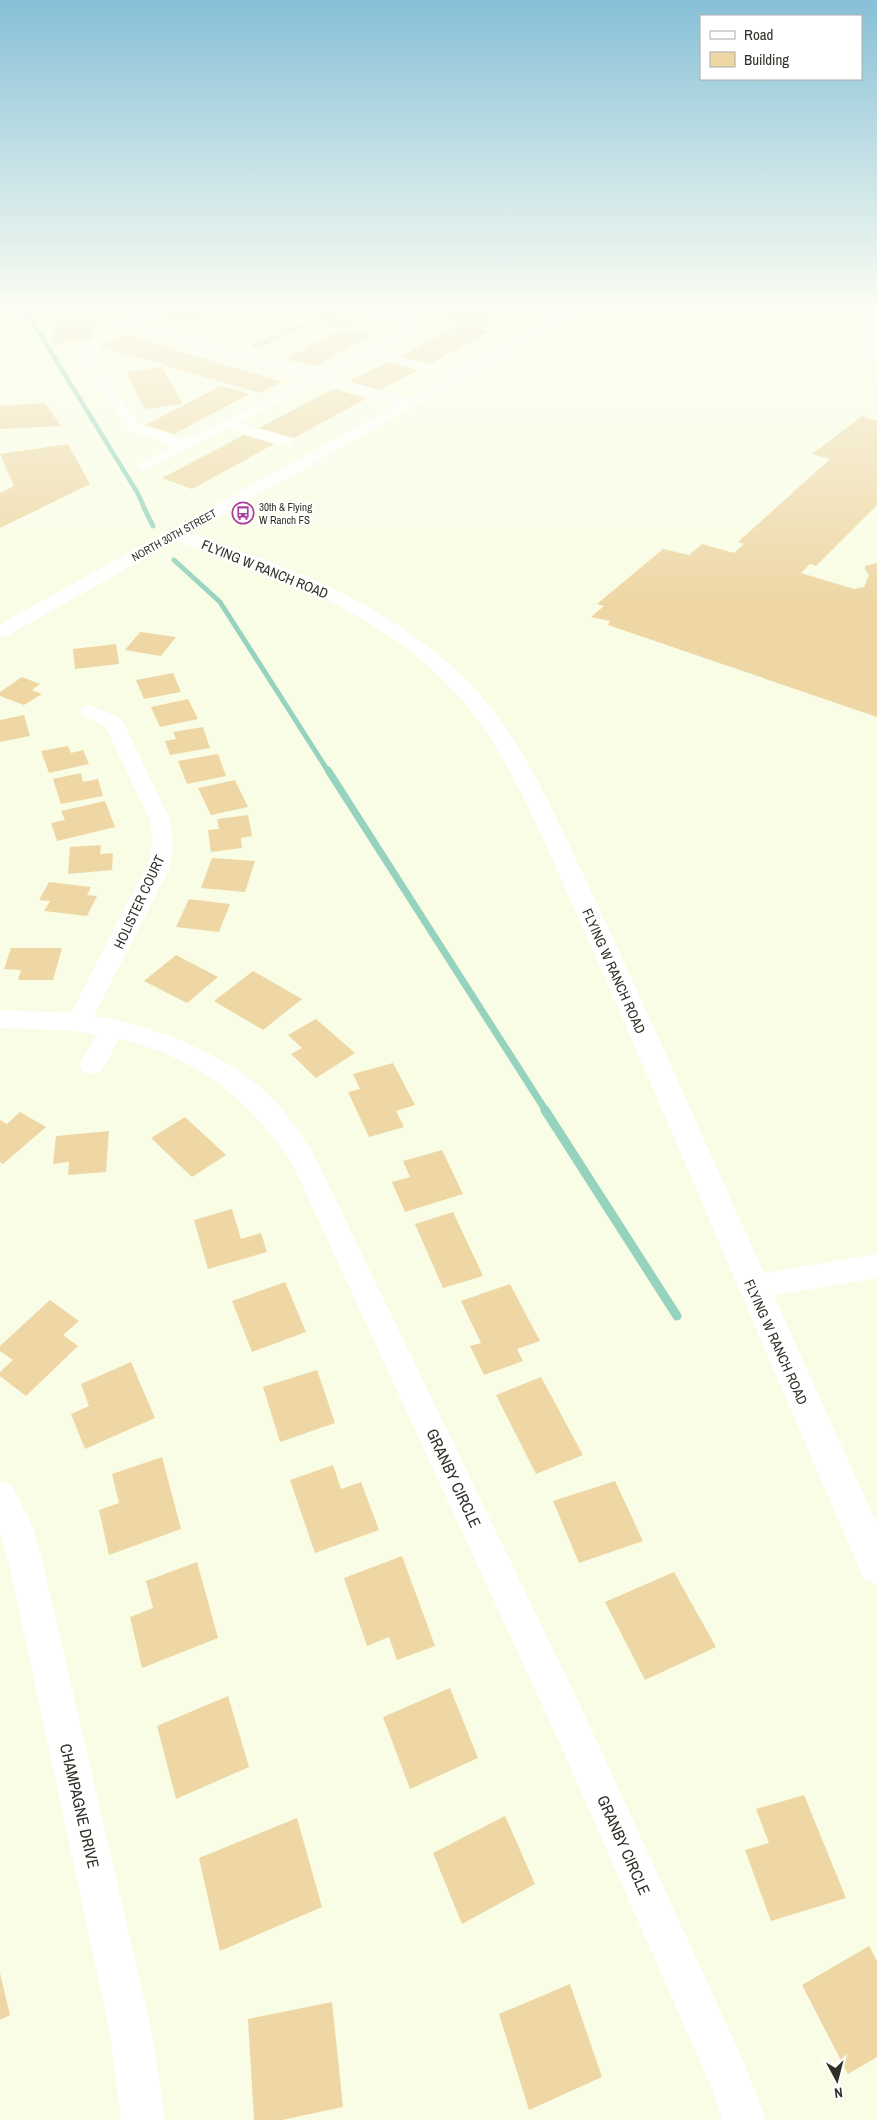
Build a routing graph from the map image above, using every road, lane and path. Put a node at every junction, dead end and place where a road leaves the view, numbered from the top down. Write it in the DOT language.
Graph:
graph roads {
  1 [pos="117,404"];
  2 [pos="269,404"];
  3 [pos="410,404"];
  4 [pos="228,424"];
  5 [pos="286,442"];
  6 [pos="185,445"];
  7 [pos="144,466"];
  8 [pos="176,535"];
  9 [pos="0,632"];
  10 [pos="89,711"];
  11 [pos="0,1019"];
  12 [pos="79,1021"];
  13 [pos="113,1028"];
  14 [pos="92,1065"];
  15 [pos="877,1266"];
  16 [pos="752,1287"];
  17 [pos="0,1496"];
  18 [pos="877,1566"];
  19 [pos="143,2120"];
  20 [pos="744,2120"];
  1 -- 6 [label="street"];
  2 -- 4 [label="street"];
  3 -- 8 [label="street, NORTH 30TH STREET"];
  4 -- 5 [label="street"];
  4 -- 6 [label="street"];
  6 -- 7 [label="street"];
  8 -- 9 [label="street, NORTH 30TH STREET"];
  8 -- 16 [label="street, FLYING W RANCH ROAD"];
  10 -- 12 [label="street, HOLISTER COURT"];
  11 -- 12 [label="street, GRANBY CIRCLE"];
  12 -- 13 [label="street, GRANBY CIRCLE"];
  13 -- 14 [label="street"];
  13 -- 20 [label="street, GRANBY CIRCLE"];
  15 -- 16 [label="street"];
  16 -- 18 [label="street, FLYING W RANCH ROAD"];
  17 -- 19 [label="street, CHAMPAGNE DRIVE"];
}
